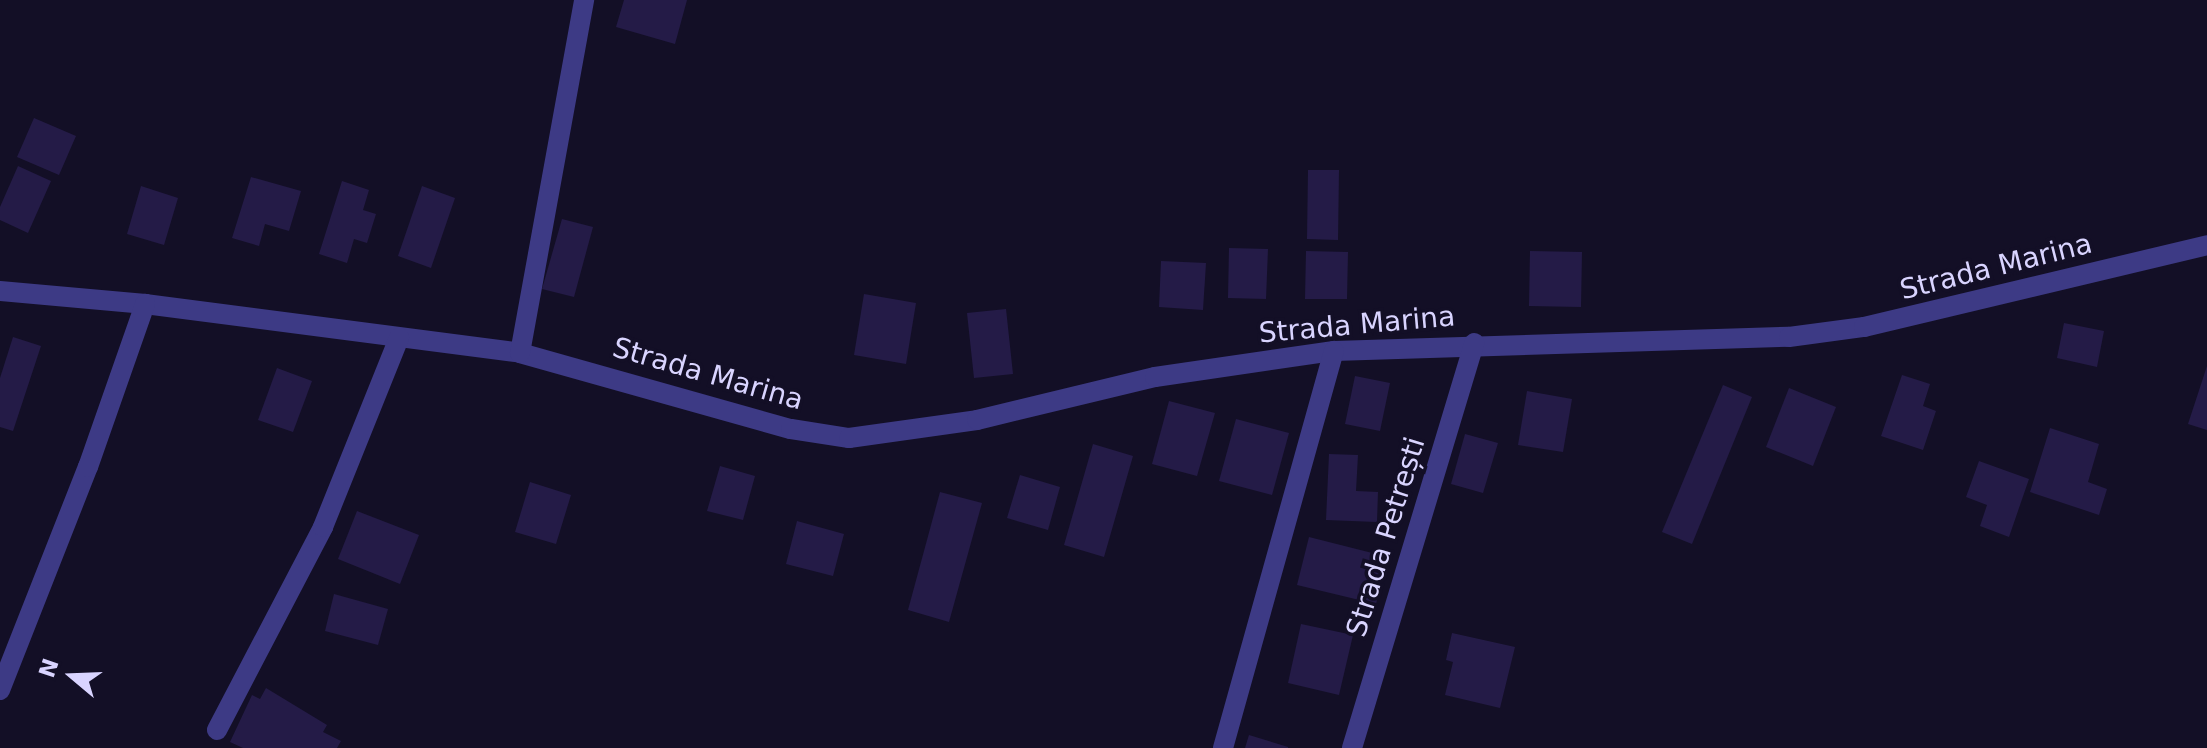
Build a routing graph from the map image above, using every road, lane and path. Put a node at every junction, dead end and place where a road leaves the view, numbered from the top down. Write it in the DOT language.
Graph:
graph roads {
  1 [pos="584,0"];
  2 [pos="2207,245"];
  3 [pos="0,291"];
  4 [pos="145,304"];
  5 [pos="399,338"];
  6 [pos="1474,343"];
  7 [pos="1334,351"];
  8 [pos="520,353"];
  9 [pos="0,690"];
  10 [pos="217,730"];
  11 [pos="1223,748"];
  12 [pos="1352,748"];
  1 -- 8 [label="street"];
  2 -- 6 [label="street, Strada Marina"];
  3 -- 4 [label="street, Strada Marina"];
  4 -- 5 [label="street, Strada Marina"];
  4 -- 9 [label="street"];
  5 -- 8 [label="street, Strada Marina"];
  5 -- 10 [label="street"];
  6 -- 7 [label="street, Strada Marina"];
  6 -- 12 [label="street, Strada Petrești"];
  7 -- 8 [label="street, Strada Marina"];
  7 -- 11 [label="street"];
}
